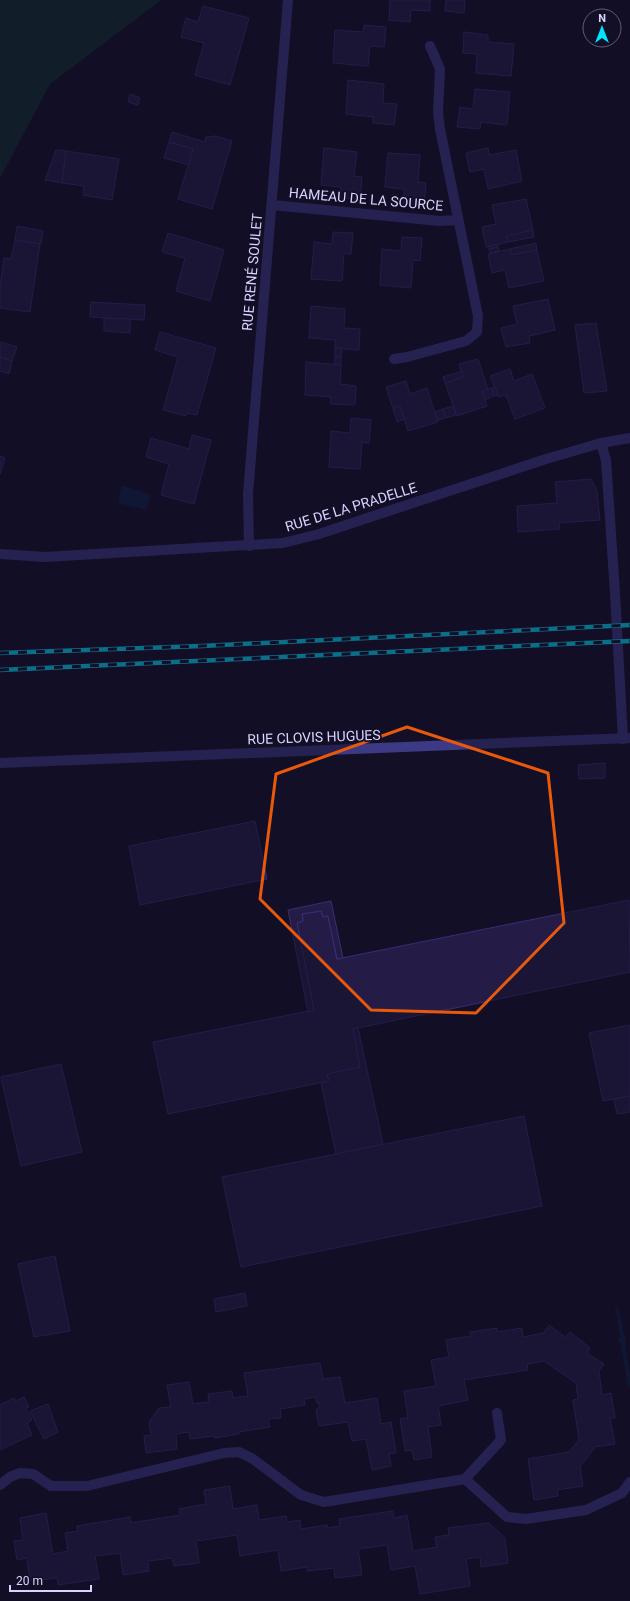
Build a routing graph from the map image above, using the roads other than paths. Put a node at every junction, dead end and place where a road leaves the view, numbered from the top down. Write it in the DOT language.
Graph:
graph roads {
  1 [pos="288,0"];
  2 [pos="430,46"];
  3 [pos="272,205"];
  4 [pos="458,220"];
  5 [pos="394,359"];
  6 [pos="630,438"];
  7 [pos="601,444"];
  8 [pos="249,546"];
  9 [pos="0,554"];
  10 [pos="626,739"];
  11 [pos="0,763"];
  12 [pos="497,1412"];
  13 [pos="465,1479"];
  14 [pos="630,1482"];
  15 [pos="0,1485"];
  1 -- 3 [label="street, RUE RENÉ SOULET"];
  2 -- 4 [label="street, HAMEAU DE LA SOURCE"];
  3 -- 4 [label="street, HAMEAU DE LA SOURCE"];
  3 -- 8 [label="street, RUE RENÉ SOULET"];
  4 -- 5 [label="street, HAMEAU DE LA SOURCE"];
  6 -- 7 [label="street, RUE DE LA PRADELLE"];
  7 -- 8 [label="street, RUE DE LA PRADELLE"];
  7 -- 10 [label="street"];
  8 -- 9 [label="street, RUE DE LA PRADELLE"];
  10 -- 11 [label="street, RUE CLOVIS HUGUES"];
  12 -- 13 [label="street"];
  13 -- 14 [label="street"];
  13 -- 15 [label="street"];
}
